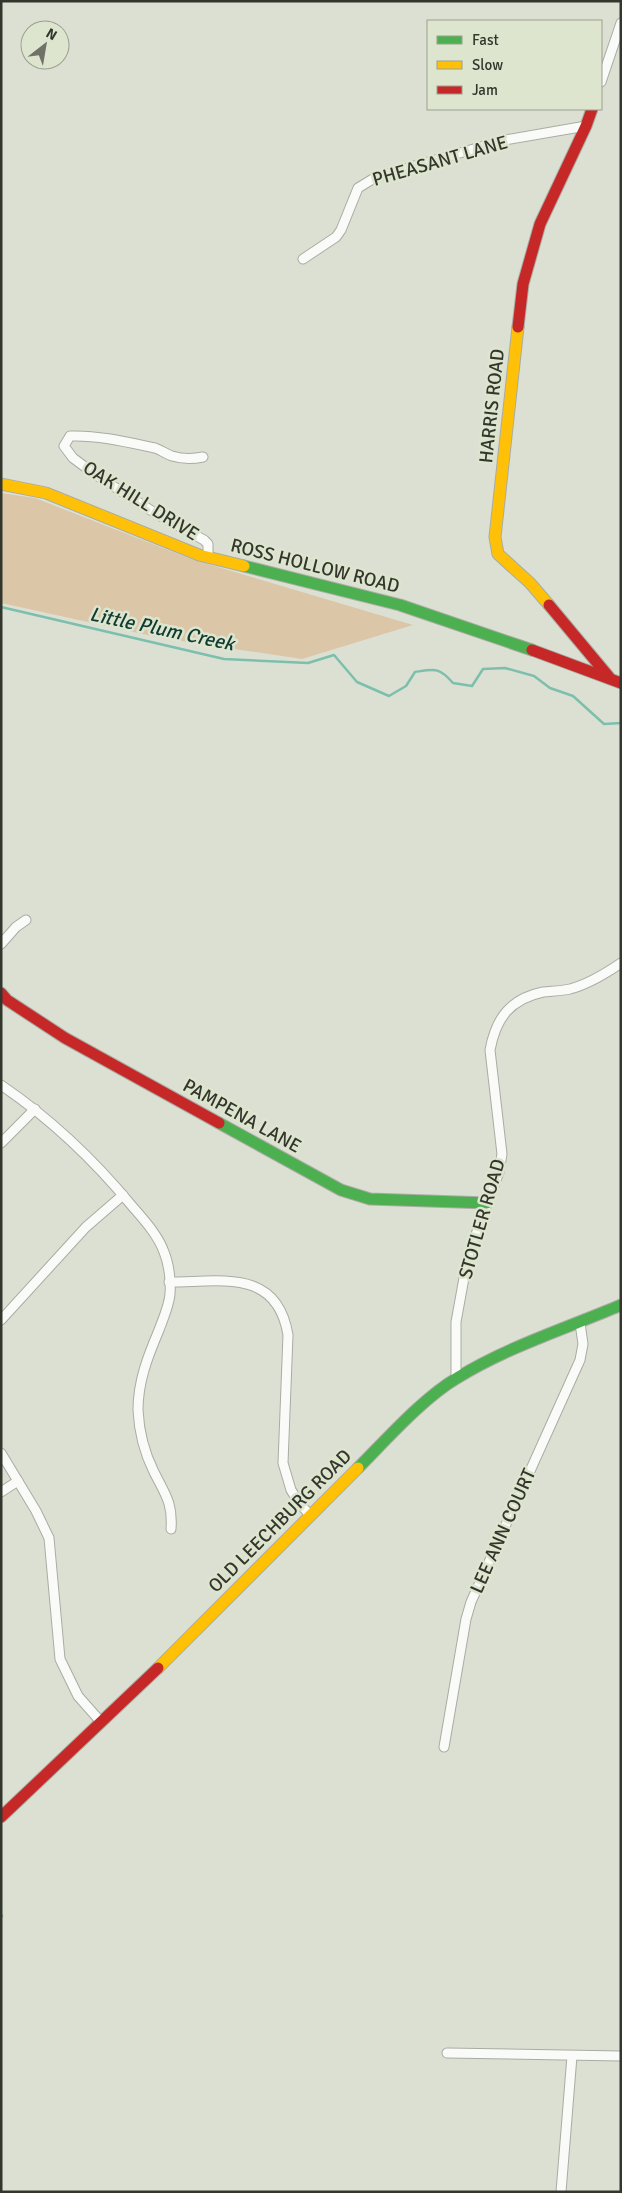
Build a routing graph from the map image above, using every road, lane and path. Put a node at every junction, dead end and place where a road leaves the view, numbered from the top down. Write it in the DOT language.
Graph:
graph roads {
  1 [pos="621,23"];
  2 [pos="602,79"];
  3 [pos="592,110"];
  4 [pos="586,126"];
  5 [pos="303,259"];
  6 [pos="203,457"];
  7 [pos="1,484"];
  8 [pos="208,557"];
  9 [pos="609,677"];
  10 [pos="621,683"];
  11 [pos="26,920"];
  12 [pos="1,944"];
  13 [pos="621,963"];
  14 [pos="1,993"];
  15 [pos="1,1085"];
  16 [pos="35,1109"];
  17 [pos="1,1143"];
  18 [pos="123,1195"];
  19 [pos="487,1203"];
  20 [pos="169,1282"];
  21 [pos="621,1306"];
  22 [pos="1,1320"];
  23 [pos="580,1323"];
  24 [pos="456,1378"];
  25 [pos="1,1453"];
  26 [pos="18,1481"];
  27 [pos="1,1492"];
  28 [pos="310,1515"];
  29 [pos="171,1529"];
  30 [pos="101,1722"];
  31 [pos="444,1747"];
  32 [pos="1,1817"];
  33 [pos="447,2053"];
  34 [pos="572,2056"];
  35 [pos="621,2056"];
  36 [pos="561,2192"];
  1 -- 2 [label="street"];
  3 -- 4 [label="street, HARRIS ROAD"];
  4 -- 5 [label="street, PHEASANT LANE"];
  4 -- 9 [label="street, HARRIS ROAD"];
  6 -- 8 [label="street, OAK HILL DRIVE"];
  7 -- 8 [label="street, ROSS HOLLOW ROAD"];
  8 -- 9 [label="street, ROSS HOLLOW ROAD"];
  9 -- 10 [label="street, ROSS HOLLOW ROAD"];
  11 -- 12 [label="street"];
  13 -- 19 [label="street, STOTLER ROAD"];
  14 -- 19 [label="street, PAMPENA LANE"];
  15 -- 16 [label="street"];
  16 -- 17 [label="street"];
  16 -- 18 [label="street"];
  18 -- 20 [label="street"];
  18 -- 22 [label="street"];
  19 -- 24 [label="street, STOTLER ROAD"];
  20 -- 28 [label="street"];
  20 -- 29 [label="street"];
  21 -- 23 [label="street, OLD LEECHBURG ROAD"];
  23 -- 24 [label="street, OLD LEECHBURG ROAD"];
  23 -- 31 [label="street, LEE ANN COURT"];
  24 -- 28 [label="street, OLD LEECHBURG ROAD"];
  25 -- 26 [label="street"];
  26 -- 27 [label="street"];
  26 -- 30 [label="street"];
  28 -- 30 [label="street, OLD LEECHBURG ROAD"];
  30 -- 32 [label="street, OLD LEECHBURG ROAD"];
  33 -- 34 [label="street"];
  34 -- 35 [label="street"];
  34 -- 36 [label="street"];
}
